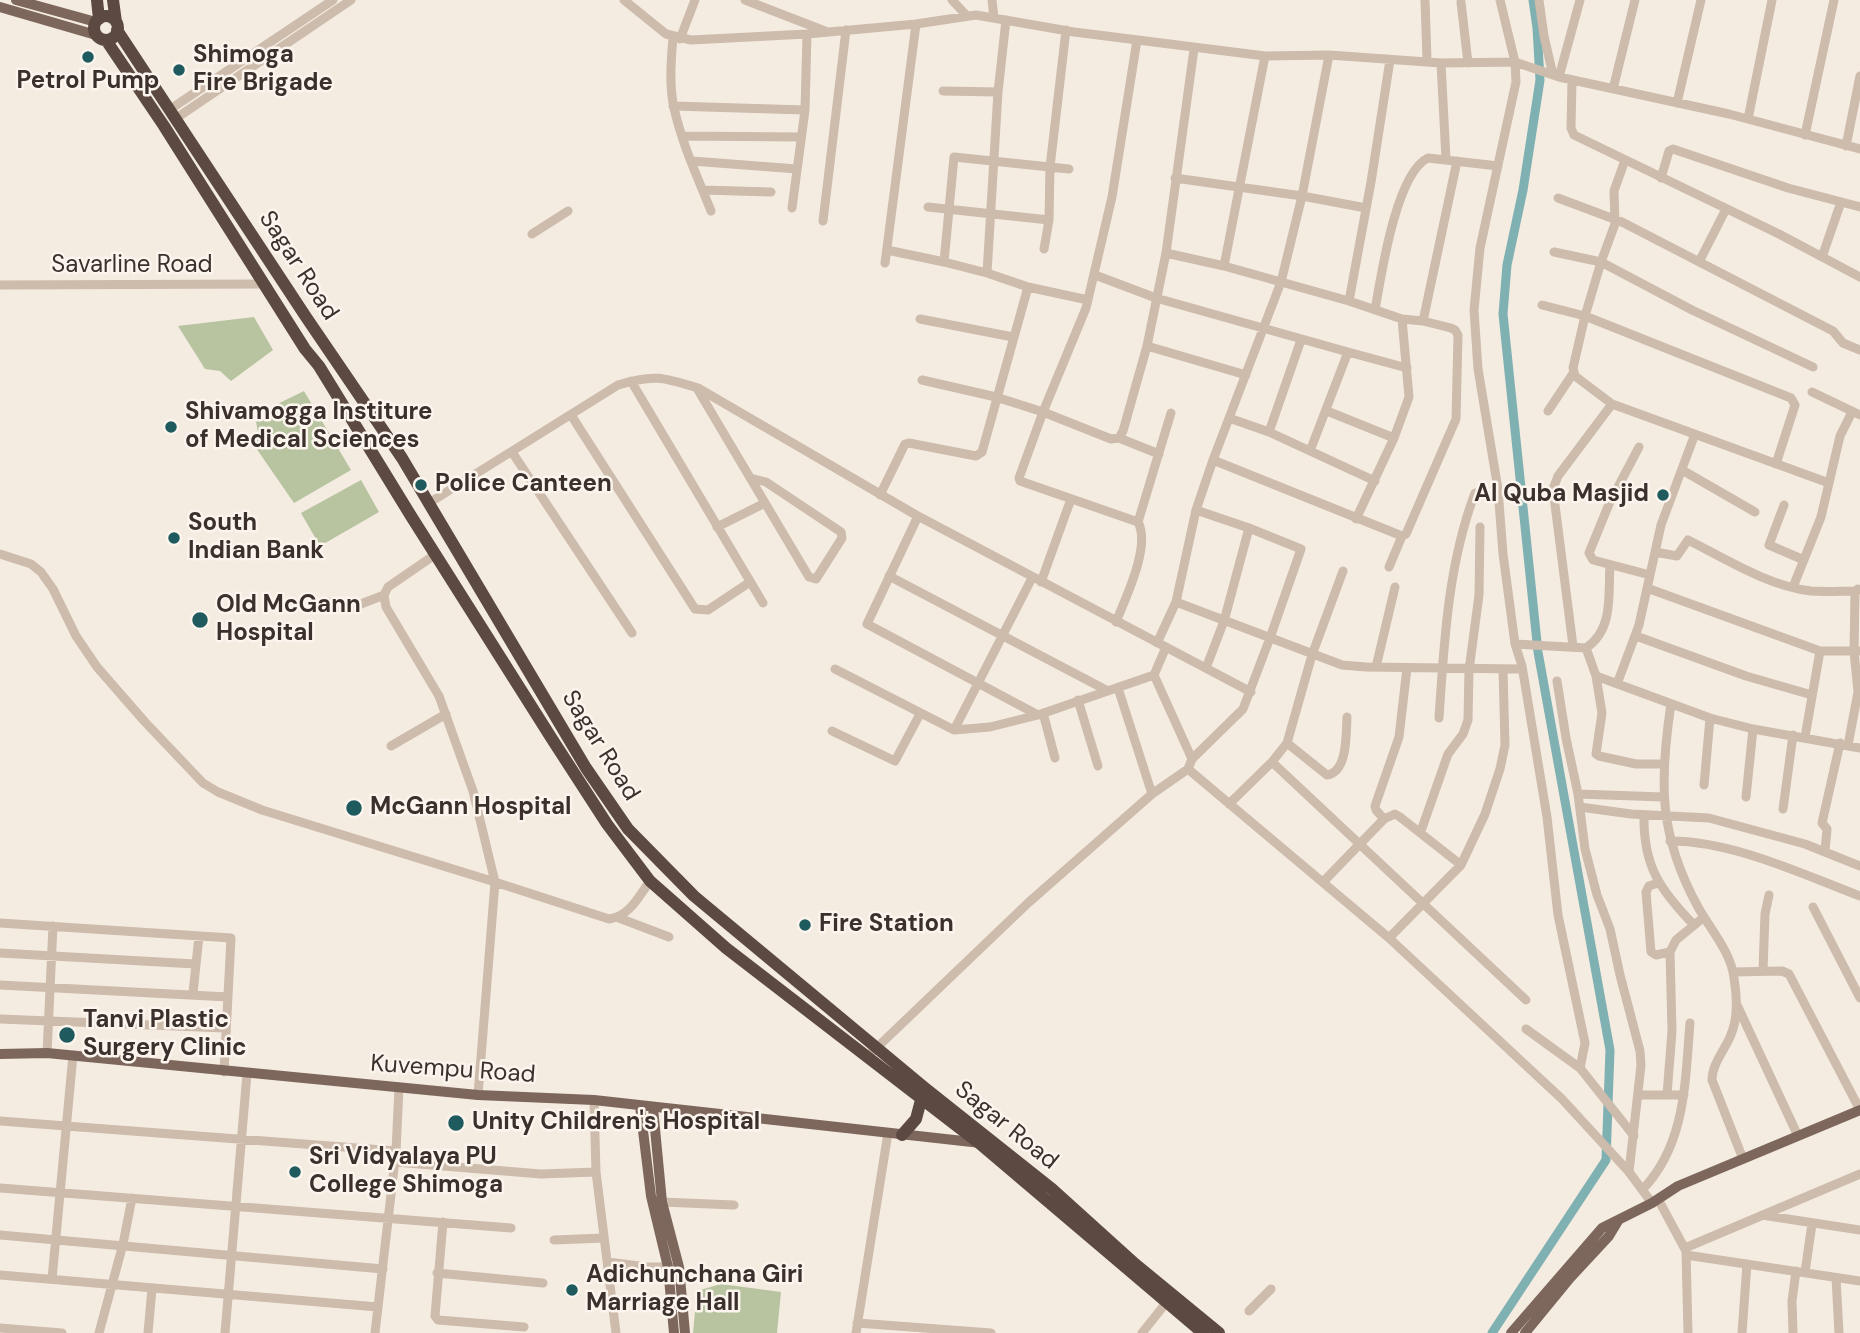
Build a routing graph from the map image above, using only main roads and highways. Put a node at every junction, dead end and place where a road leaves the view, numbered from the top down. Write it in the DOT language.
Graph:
graph roads {
  1 [pos="16,0"];
  2 [pos="97,0"];
  3 [pos="113,0"];
  4 [pos="0,7"];
  5 [pos="116,26"];
  6 [pos="99,29"];
  7 [pos="872,1053"];
  8 [pos="0,1054"];
  9 [pos="920,1100"];
  10 [pos="640,1106"];
  11 [pos="653,1108"];
  12 [pos="1860,1110"];
  13 [pos="902,1135"];
  14 [pos="979,1143"];
  15 [pos="994,1143"];
  16 [pos="1618,1221"];
  17 [pos="673,1267"];
  18 [pos="674,1333"];
  19 [pos="685,1333"];
  20 [pos="1203,1333"];
  21 [pos="1219,1333"];
  22 [pos="1511,1333"];
  23 [pos="1525,1333"];
  1 -- 6 [label="main road"];
  2 -- 6 [label="highway"];
  3 -- 5 [label="highway"];
  4 -- 6 [label="main road"];
  5 -- 6 [label="highway"];
  5 -- 6 [label="highway"];
  5 -- 7 [label="highway, Sagar Road"];
  6 -- 7 [label="highway, Sagar Road"];
  7 -- 9 [label="highway, Sagar Road"];
  7 -- 15 [label="highway, Sagar Road"];
  8 -- 10 [label="main road, Kuvempu Road"];
  9 -- 13 [label="highway"];
  9 -- 14 [label="highway, Sagar Road"];
  10 -- 11 [label="main road, Kuvempu Road"];
  10 -- 17 [label="main road"];
  11 -- 13 [label="main road, Kuvempu Road"];
  11 -- 17 [label="main road"];
  12 -- 16 [label="main road"];
  13 -- 14 [label="main road, Kuvempu Road"];
  14 -- 15 [label="main road, Kuvempu Road"];
  14 -- 20 [label="highway, Sagar Road"];
  15 -- 21 [label="highway, Sagar Road"];
  16 -- 22 [label="main road"];
  16 -- 23 [label="main road"];
  17 -- 18 [label="main road"];
  17 -- 19 [label="main road"];
}
